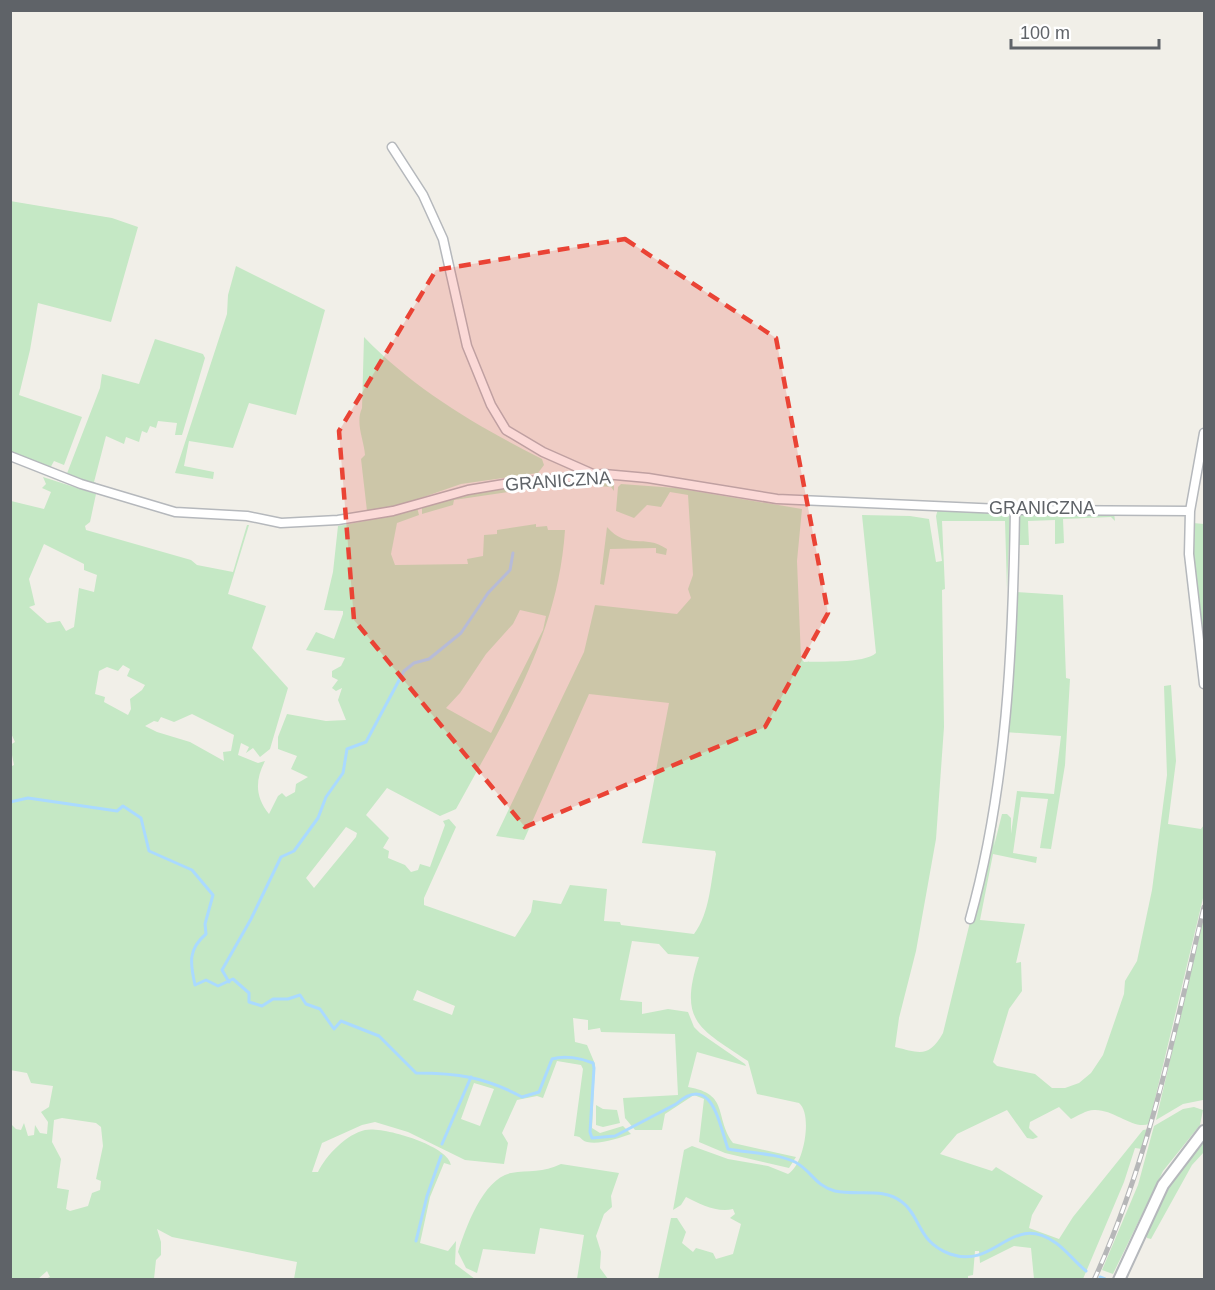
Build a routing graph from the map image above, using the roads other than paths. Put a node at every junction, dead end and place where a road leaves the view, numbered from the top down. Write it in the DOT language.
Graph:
graph roads {
  1 [pos="392,147"];
  2 [pos="1204,433"];
  3 [pos="10,456"];
  4 [pos="595,475"];
  5 [pos="1015,509"];
  6 [pos="1190,511"];
  7 [pos="1204,684"];
  8 [pos="970,919"];
  9 [pos="1204,1131"];
  10 [pos="1119,1280"];
  1 -- 4 [label="street"];
  2 -- 6 [label="street"];
  3 -- 4 [label="street, GRANICZNA"];
  4 -- 5 [label="street, GRANICZNA"];
  5 -- 6 [label="street, GRANICZNA"];
  5 -- 8 [label="street"];
  6 -- 7 [label="street"];
  9 -- 10 [label="street"];
}
